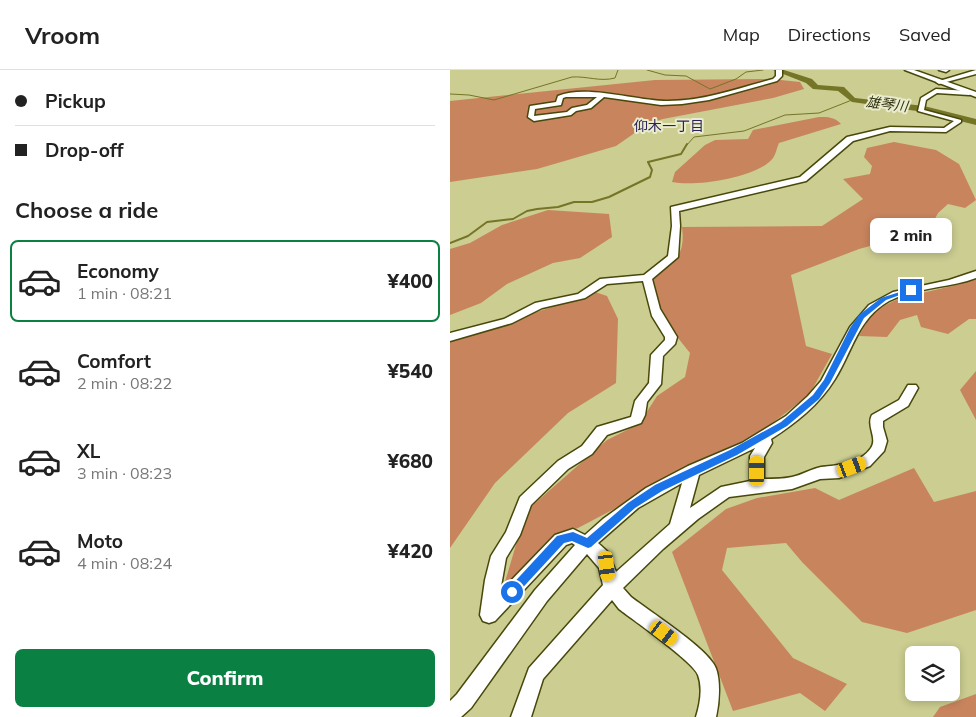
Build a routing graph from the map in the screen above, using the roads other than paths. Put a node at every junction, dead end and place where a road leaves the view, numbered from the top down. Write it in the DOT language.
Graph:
graph roads {
  1 [pos="908,70"];
  2 [pos="942,70"];
  3 [pos="946,70"];
  4 [pos="778,71"];
  5 [pos="976,72"];
  6 [pos="939,82"];
  7 [pos="971,94"];
  8 [pos="603,95"];
  9 [pos="976,100"];
  10 [pos="976,274"];
  11 [pos="647,278"];
  12 [pos="450,337"];
  13 [pos="912,388"];
  14 [pos="764,436"];
  15 [pos="693,470"];
  16 [pos="757,486"];
  17 [pos="677,528"];
  18 [pos="588,544"];
  19 [pos="612,587"];
  20 [pos="450,714"];
  21 [pos="521,717"];
  22 [pos="706,717"];
  1 -- 6 [label="main road"];
  2 -- 3 [label="street"];
  4 -- 8 [label="street"];
  5 -- 6 [label="street"];
  6 -- 7 [label="main road"];
  7 -- 9 [label="street"];
  7 -- 11 [label="street"];
  8 -- 8 [label="street"];
  10 -- 14 [label="street"];
  11 -- 12 [label="street"];
  11 -- 18 [label="street"];
  13 -- 16 [label="street"];
  14 -- 15 [label="street"];
  14 -- 16 [label="street"];
  15 -- 17 [label="street"];
  15 -- 18 [label="street"];
  16 -- 17 [label="street"];
  17 -- 19 [label="street"];
  18 -- 19 [label="street"];
  18 -- 20 [label="street"];
  19 -- 21 [label="street"];
  19 -- 22 [label="street"];
}
